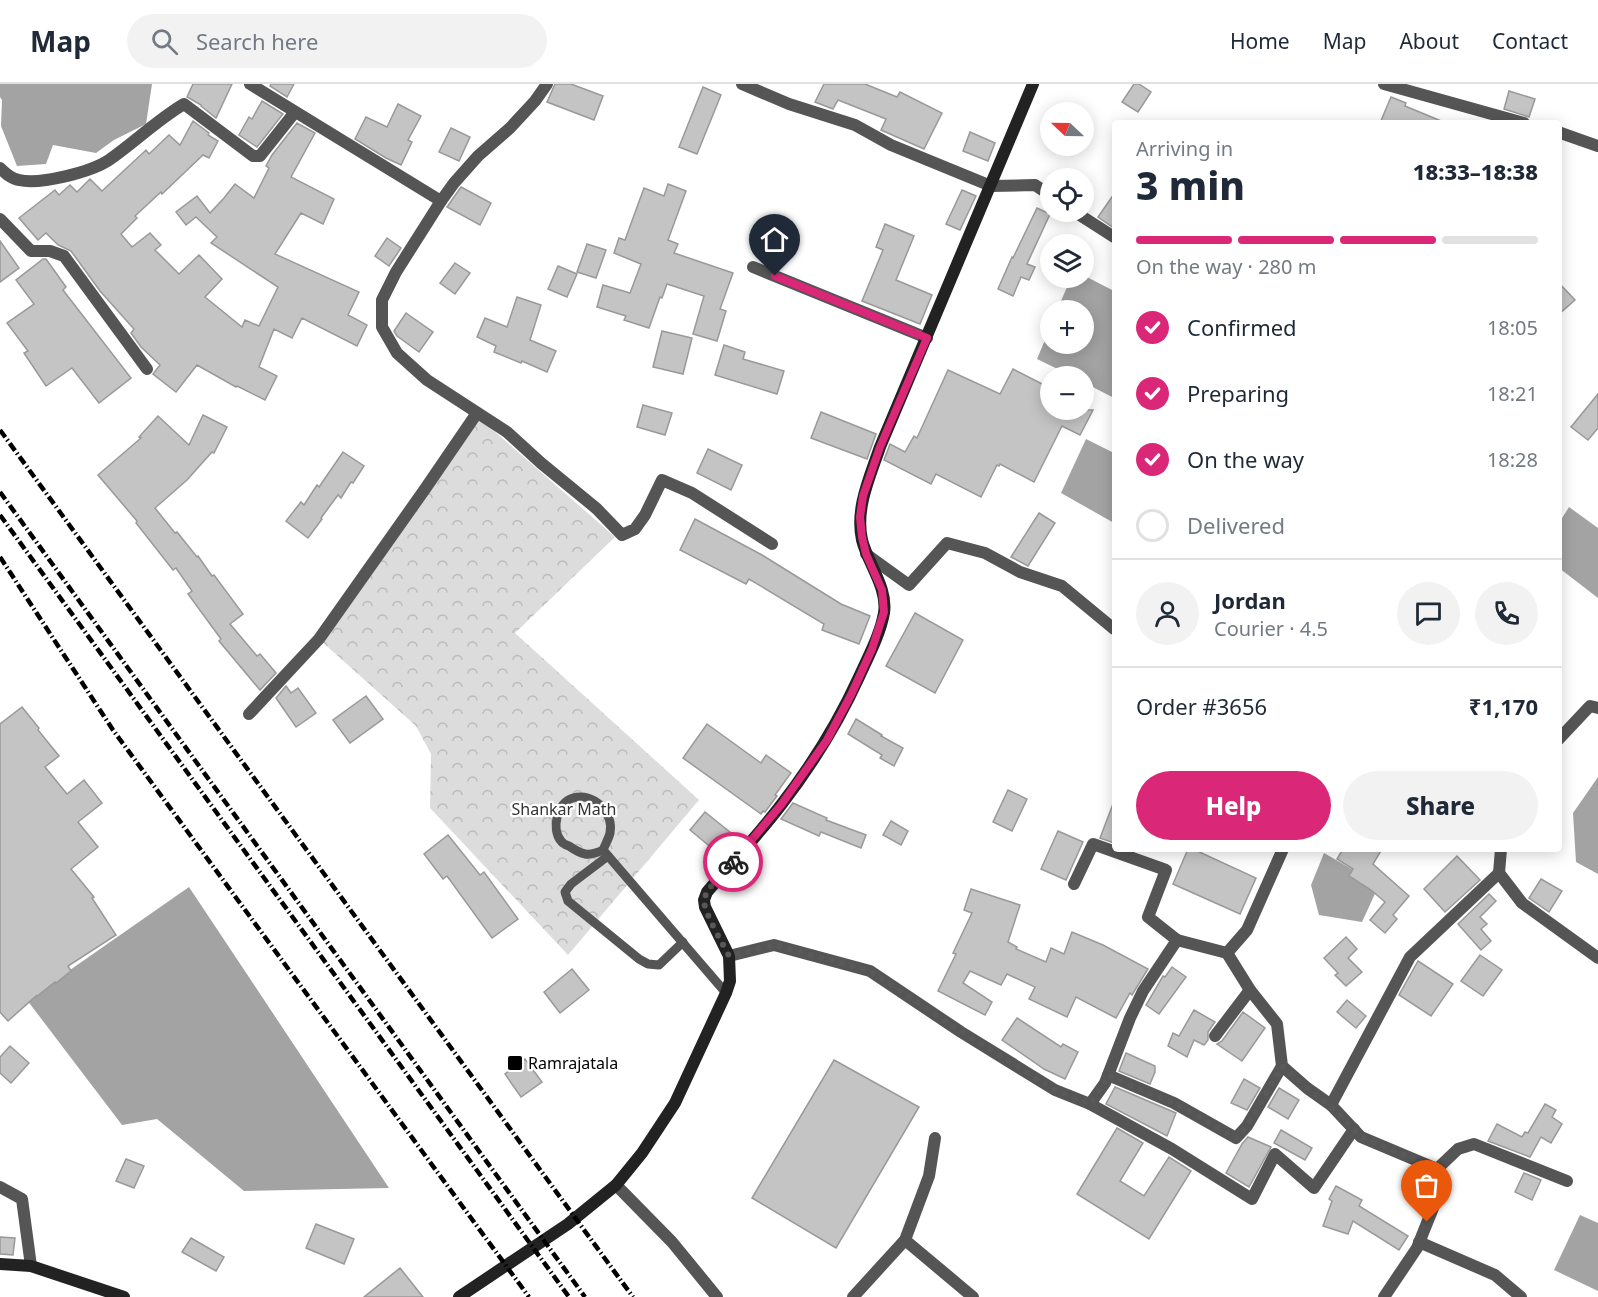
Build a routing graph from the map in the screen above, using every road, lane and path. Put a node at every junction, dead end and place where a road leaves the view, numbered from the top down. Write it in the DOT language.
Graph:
graph roads {
  1 [pos="250,84"];
  2 [pos="547,84"];
  3 [pos="742,84"];
  4 [pos="1034,84"];
  5 [pos="1384,84"];
  6 [pos="296,112"];
  7 [pos="1513,120"];
  8 [pos="1562,133"];
  9 [pos="1598,146"];
  10 [pos="2,175"];
  11 [pos="991,186"];
  12 [pos="1040,188"];
  13 [pos="441,201"];
  14 [pos="0,219"];
  15 [pos="1091,222"];
  16 [pos="1112,236"];
  17 [pos="753,267"];
  18 [pos="927,338"];
  19 [pos="147,369"];
  20 [pos="477,413"];
  21 [pos="772,544"];
  22 [pos="866,554"];
  23 [pos="1112,625"];
  24 [pos="1598,708"];
  25 [pos="249,714"];
  26 [pos="1562,736"];
  27 [pos="1112,851"];
  28 [pos="1115,852"];
  29 [pos="1282,852"];
  30 [pos="1501,852"];
  31 [pos="606,853"];
  32 [pos="1499,873"];
  33 [pos="1074,884"];
  34 [pos="1177,940"];
  35 [pos="682,942"];
  36 [pos="1227,953"];
  37 [pos="729,956"];
  38 [pos="1598,958"];
  39 [pos="1250,990"];
  40 [pos="726,993"];
  41 [pos="1215,1036"];
  42 [pos="1282,1066"];
  43 [pos="1108,1075"];
  44 [pos="1090,1104"];
  45 [pos="1330,1106"];
  46 [pos="1353,1129"];
  47 [pos="934,1138"];
  48 [pos="1437,1169"];
  49 [pos="1567,1181"];
  50 [pos="615,1185"];
  51 [pos="0,1187"];
  52 [pos="905,1240"];
  53 [pos="1419,1242"];
  54 [pos="0,1264"];
  55 [pos="31,1266"];
  56 [pos="124,1297"];
  57 [pos="459,1297"];
  58 [pos="717,1297"];
  59 [pos="853,1297"];
  60 [pos="973,1297"];
  61 [pos="1384,1297"];
  62 [pos="1521,1297"];
  1 -- 6 [label="street"];
  2 -- 13 [label="street"];
  3 -- 11 [label="street"];
  4 -- 11 [label="main road"];
  5 -- 7 [label="street"];
  6 -- 10 [label="street"];
  6 -- 13 [label="street"];
  8 -- 9 [label="street"];
  11 -- 12 [label="street"];
  11 -- 18 [label="main road"];
  13 -- 20 [label="street"];
  14 -- 19 [label="street"];
  15 -- 16 [label="street"];
  17 -- 18 [label="street"];
  18 -- 22 [label="main road"];
  20 -- 21 [label="street"];
  20 -- 25 [label="street"];
  22 -- 23 [label="street"];
  22 -- 37 [label="main road"];
  24 -- 26 [label="street"];
  27 -- 33 [label="street"];
  28 -- 34 [label="street"];
  29 -- 36 [label="street"];
  30 -- 32 [label="street"];
  31 -- 31 [label="lane"];
  31 -- 35 [label="lane"];
  31 -- 35 [label="lane"];
  32 -- 38 [label="street"];
  32 -- 45 [label="street"];
  34 -- 36 [label="street"];
  34 -- 43 [label="street"];
  35 -- 40 [label="lane"];
  36 -- 39 [label="street"];
  37 -- 40 [label="main road"];
  37 -- 44 [label="street"];
  39 -- 41 [label="street"];
  39 -- 42 [label="street"];
  40 -- 50 [label="main road"];
  42 -- 43 [label="street"];
  42 -- 45 [label="street"];
  43 -- 44 [label="street"];
  44 -- 46 [label="street"];
  45 -- 46 [label="street"];
  46 -- 48 [label="street"];
  47 -- 52 [label="street"];
  48 -- 49 [label="street"];
  48 -- 53 [label="street"];
  50 -- 57 [label="main road"];
  50 -- 58 [label="street"];
  51 -- 55 [label="street"];
  52 -- 59 [label="street"];
  52 -- 60 [label="street"];
  53 -- 61 [label="street"];
  53 -- 62 [label="street"];
  54 -- 55 [label="main road"];
  55 -- 56 [label="main road"];
}
